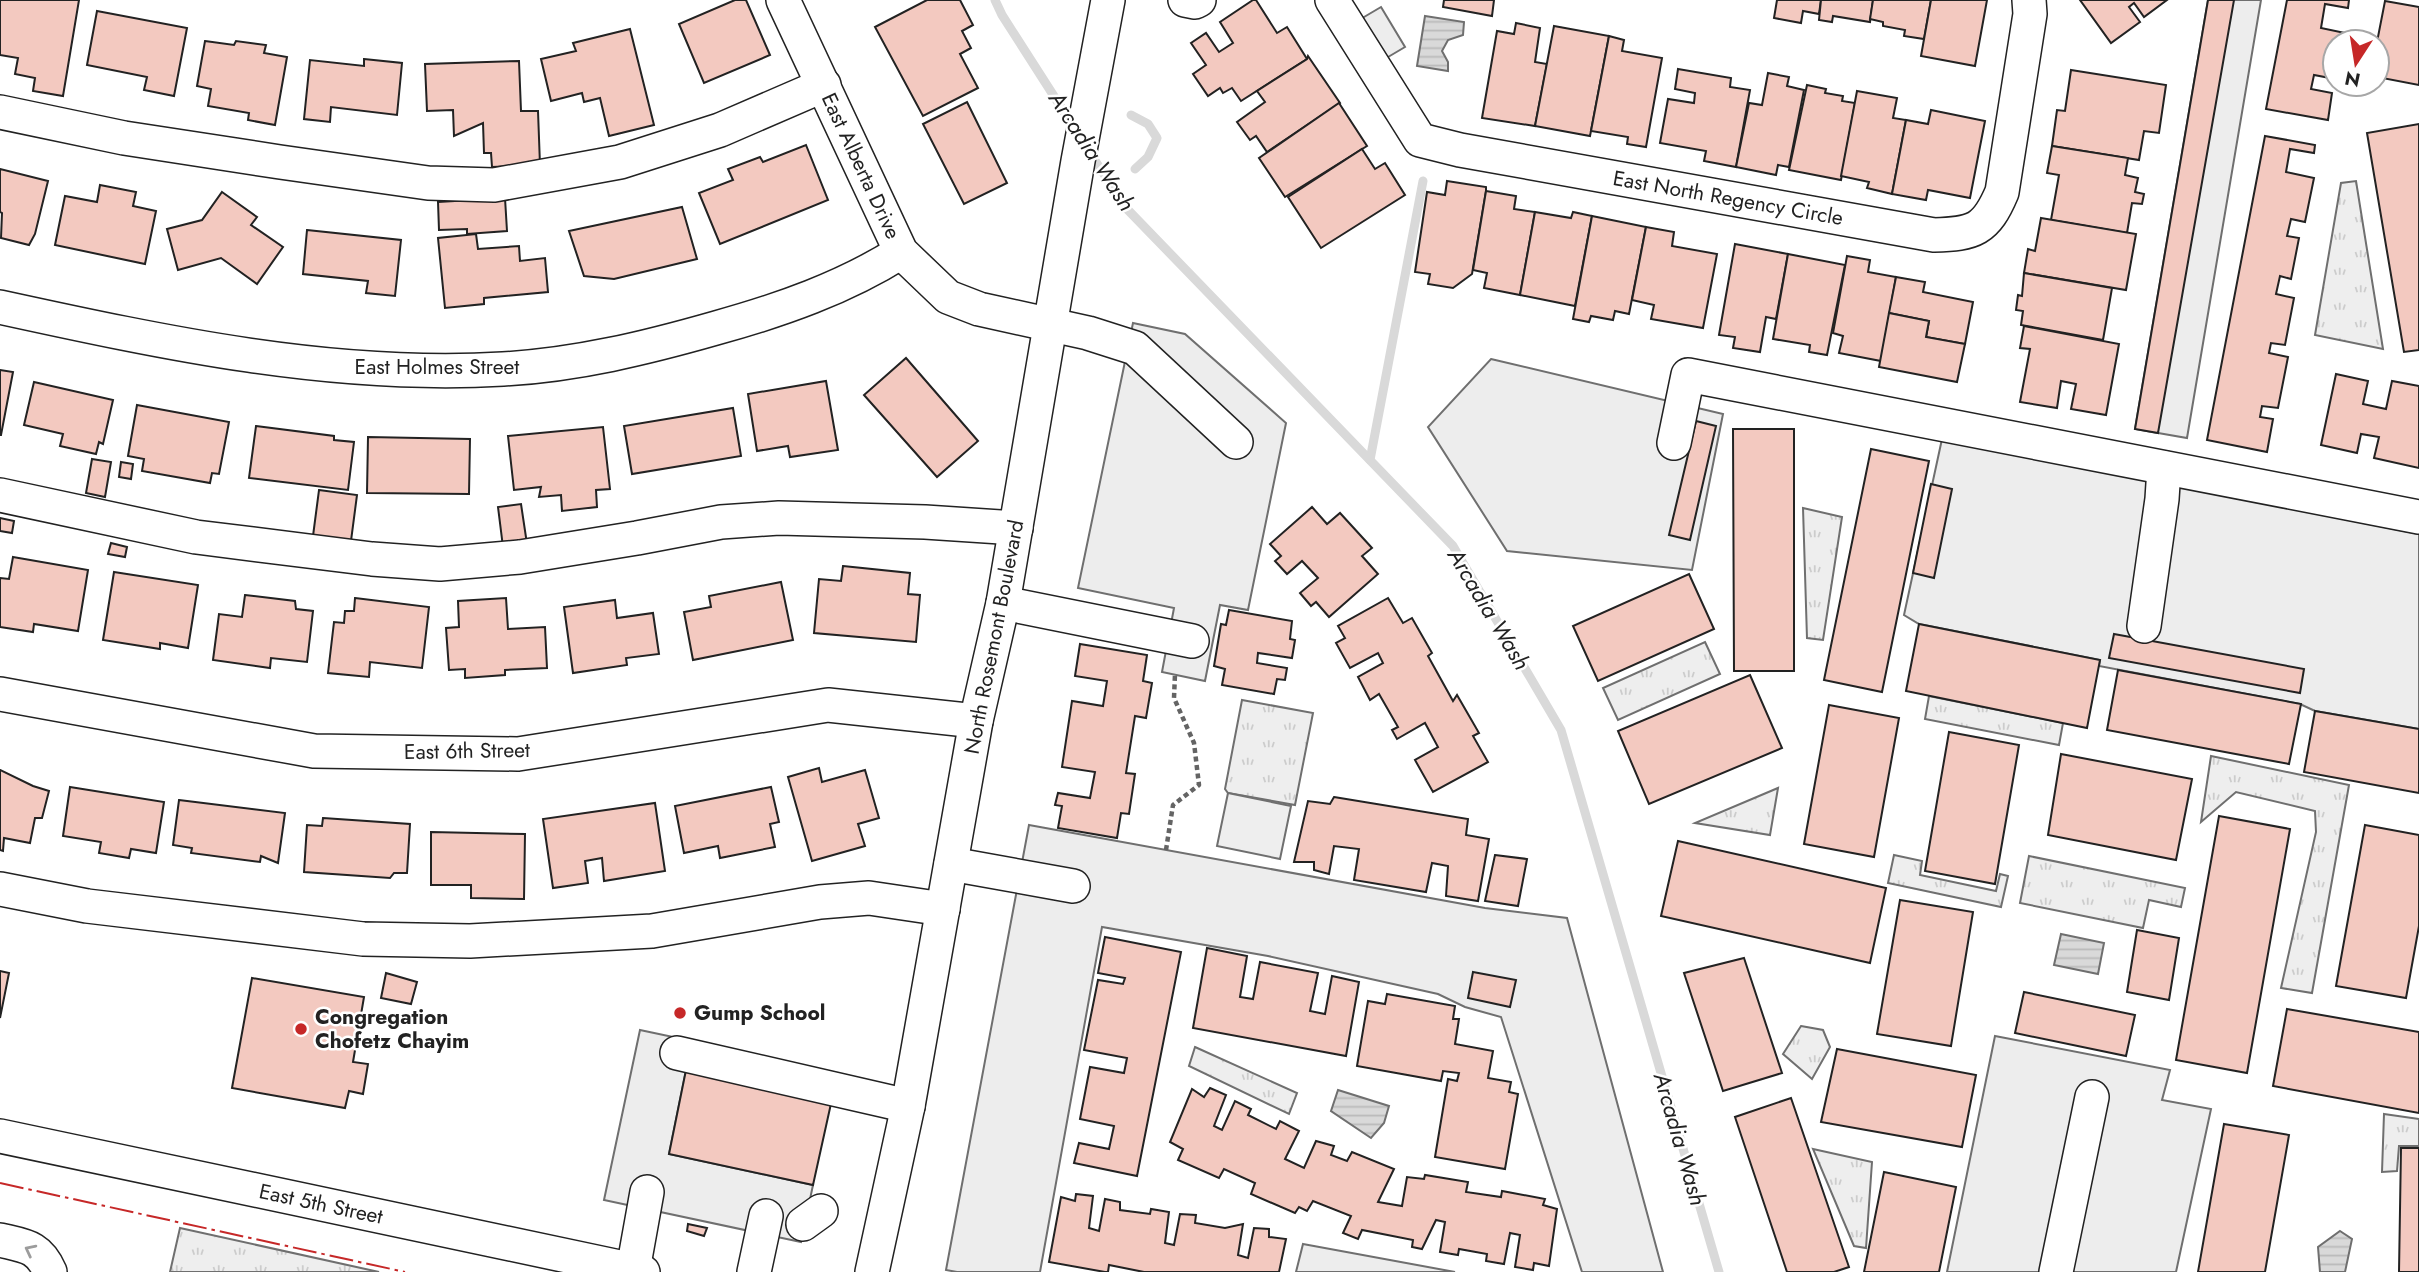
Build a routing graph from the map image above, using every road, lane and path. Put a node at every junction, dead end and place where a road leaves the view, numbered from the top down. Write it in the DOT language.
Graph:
graph roads {
  1 [pos="783,0"];
  2 [pos="1108,0"];
  3 [pos="1185,0"];
  4 [pos="1199,0"];
  5 [pos="1332,0"];
  6 [pos="2029,7"];
  7 [pos="824,85"];
  8 [pos="0,112"];
  9 [pos="901,252"];
  10 [pos="0,307"];
  11 [pos="1051,326"];
  12 [pos="1236,442"];
  13 [pos="1674,443"];
  14 [pos="2164,468"];
  15 [pos="0,495"];
  16 [pos="2419,517"];
  17 [pos="1016,528"];
  18 [pos="1003,603"];
  19 [pos="2144,626"];
  20 [pos="1192,641"];
  21 [pos="1175,674"];
  22 [pos="0,694"];
  23 [pos="976,721"];
  24 [pos="1166,850"];
  25 [pos="951,863"];
  26 [pos="1073,886"];
  27 [pos="0,889"];
  28 [pos="943,909"];
  29 [pos="677,1053"];
  30 [pos="2092,1097"];
  31 [pos="908,1106"];
  32 [pos="0,1136"];
  33 [pos="647,1192"];
  34 [pos="766,1216"];
  35 [pos="0,1240"];
  36 [pos="638,1271"];
  37 [pos="50,1272"];
  38 [pos="754,1272"];
  39 [pos="872,1272"];
  40 [pos="2056,1272"];
  1 -- 7 [label="street, East Alberta Drive"];
  2 -- 11 [label="street, North Rosemont Boulevard"];
  3 -- 4 [label="street"];
  5 -- 6 [label="street, East North Regency Circle"];
  7 -- 8 [label="street"];
  7 -- 9 [label="street, East Alberta Drive"];
  9 -- 10 [label="street, East Holmes Street"];
  9 -- 11 [label="street, East Alberta Drive"];
  11 -- 12 [label="street, East Alberta Drive"];
  11 -- 17 [label="street, North Rosemont Boulevard"];
  13 -- 14 [label="street"];
  14 -- 16 [label="street"];
  14 -- 19 [label="street"];
  15 -- 17 [label="street"];
  17 -- 18 [label="street, North Rosemont Boulevard"];
  18 -- 20 [label="street"];
  18 -- 23 [label="street, North Rosemont Boulevard"];
  21 -- 24 [label="path"];
  22 -- 23 [label="street, East 6th Street"];
  23 -- 25 [label="street, North Rosemont Boulevard"];
  25 -- 26 [label="street"];
  25 -- 28 [label="street, North Rosemont Boulevard"];
  27 -- 28 [label="street"];
  28 -- 31 [label="street, North Rosemont Boulevard"];
  29 -- 31 [label="street"];
  30 -- 40 [label="street"];
  31 -- 39 [label="street, North Rosemont Boulevard"];
  32 -- 36 [label="street, East 5th Street"];
  33 -- 36 [label="street"];
  34 -- 38 [label="street"];
  37 -- 35 [label="street, one-way"];
}
